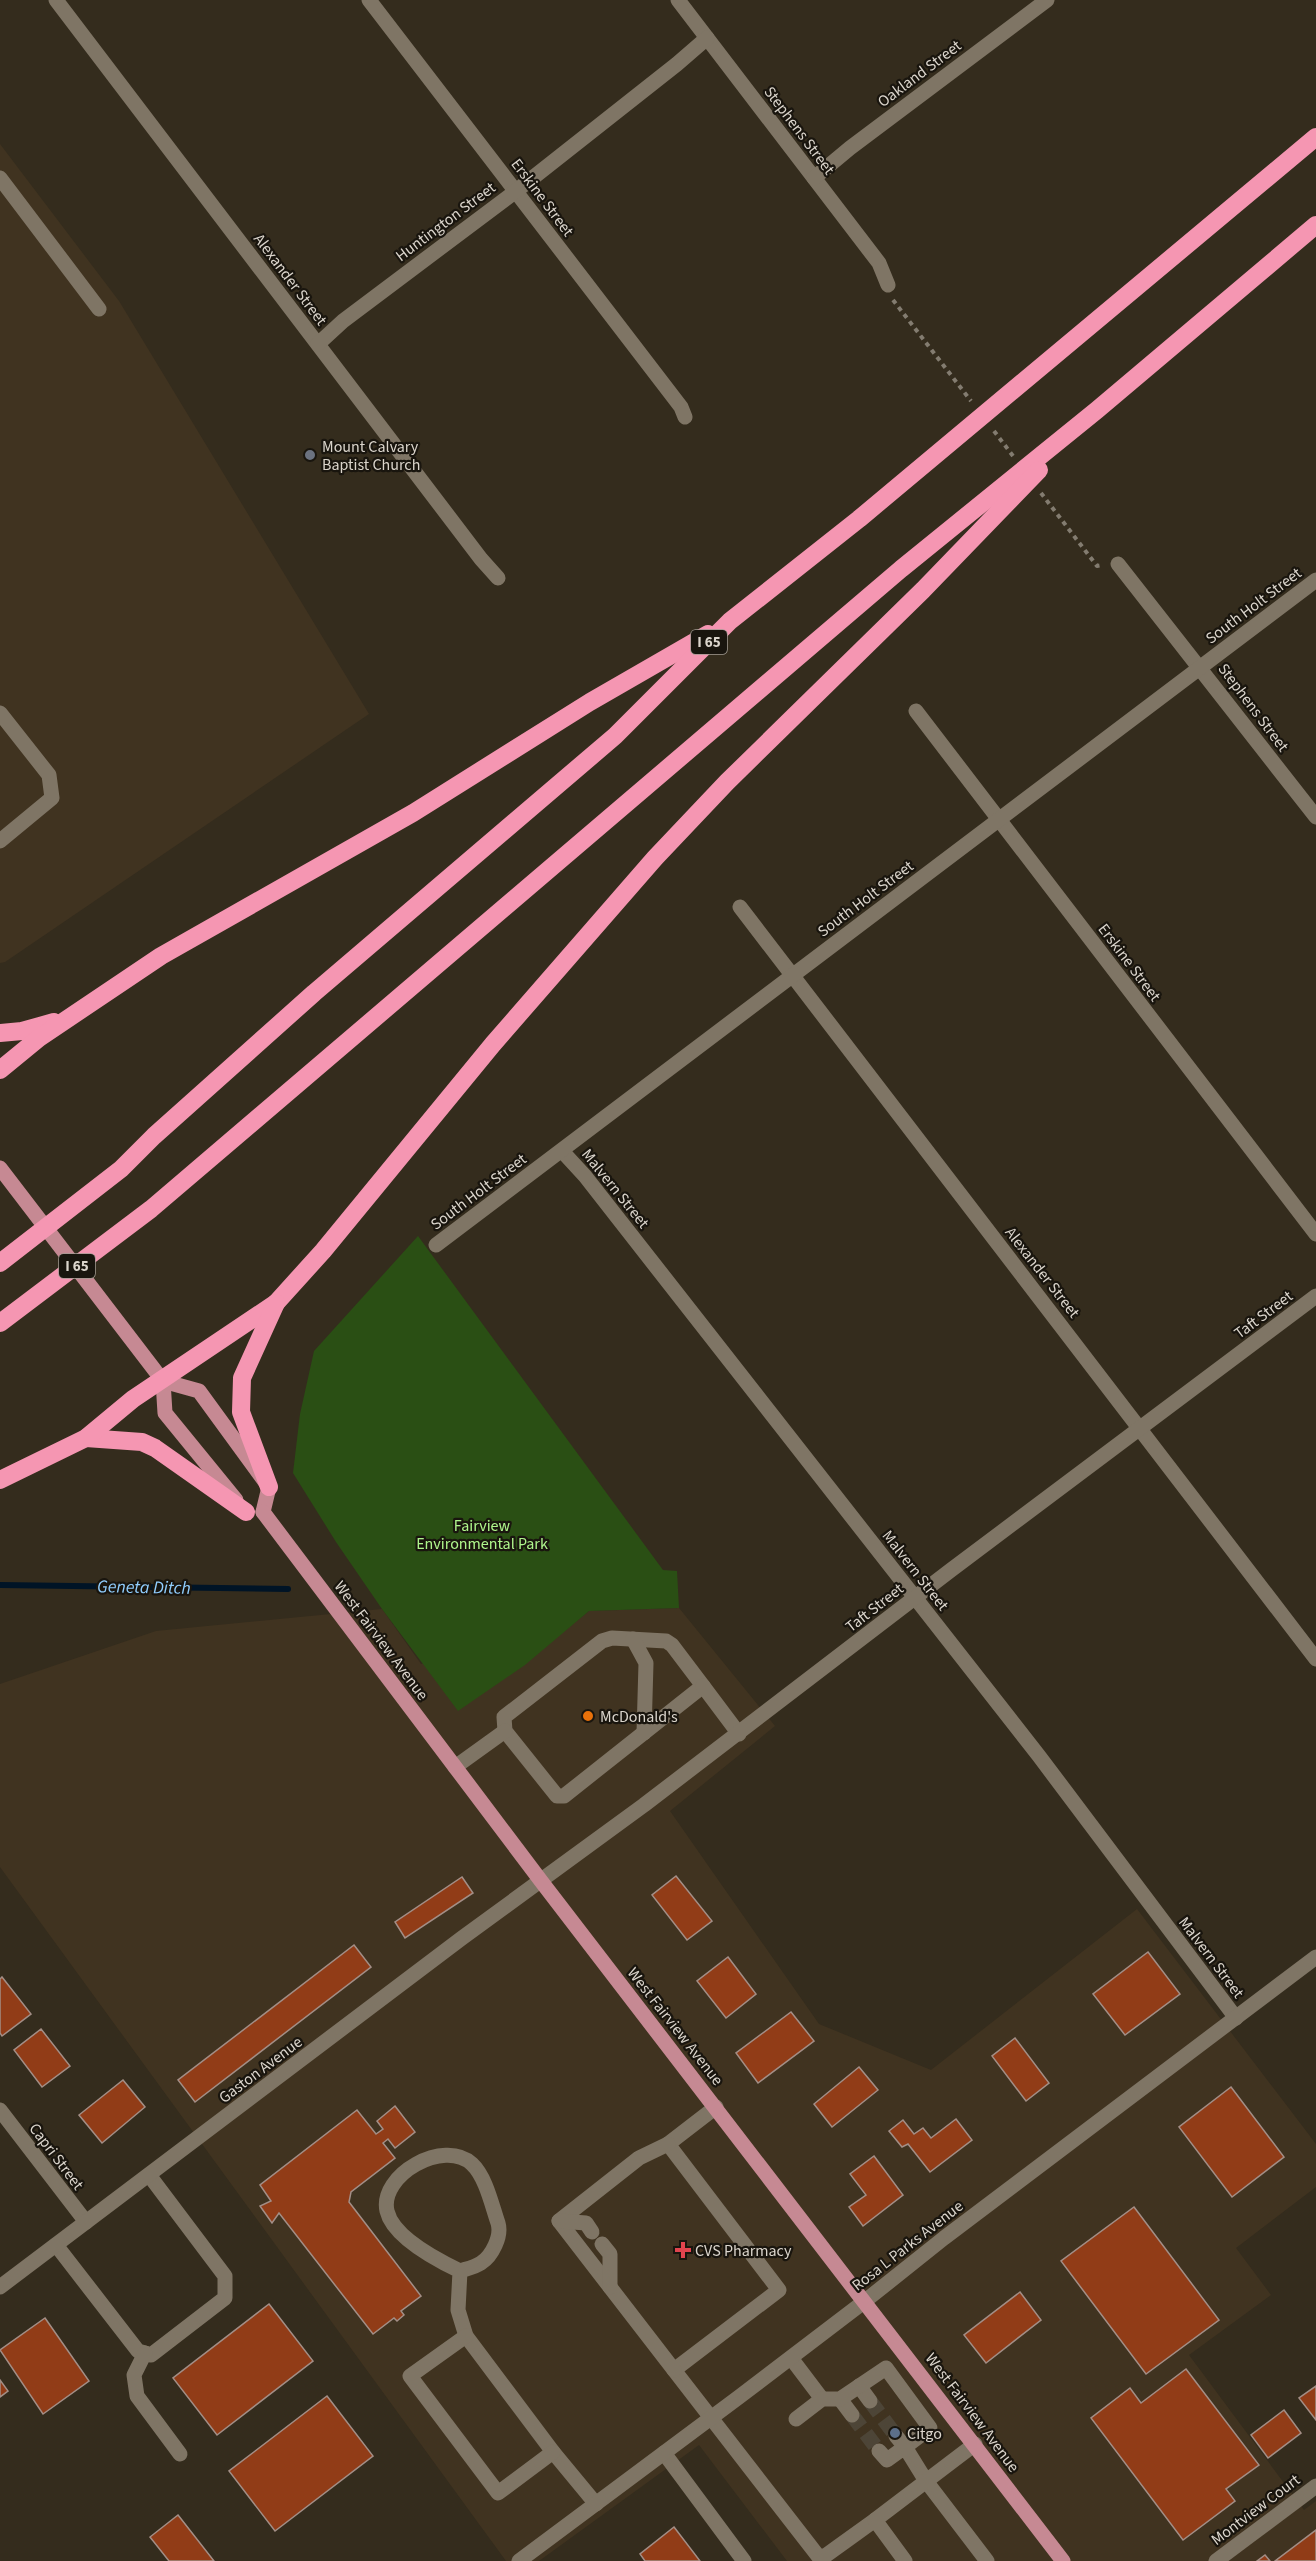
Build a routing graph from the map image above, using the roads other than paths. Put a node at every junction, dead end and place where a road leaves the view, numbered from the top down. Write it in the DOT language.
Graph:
graph roads {
  1 [pos="56,0"];
  2 [pos="369,0"];
  3 [pos="678,0"];
  4 [pos="1047,0"];
  5 [pos="707,38"];
  6 [pos="1316,137"];
  7 [pos="0,178"];
  8 [pos="814,178"];
  9 [pos="516,191"];
  10 [pos="1316,225"];
  11 [pos="888,285"];
  12 [pos="99,309"];
  13 [pos="318,344"];
  14 [pos="1097,410"];
  15 [pos="685,417"];
  16 [pos="1118,564"];
  17 [pos="498,578"];
  18 [pos="1316,580"];
  19 [pos="730,621"];
  20 [pos="1201,667"];
  21 [pos="916,711"];
  22 [pos="0,713"];
  23 [pos="1316,817"];
  24 [pos="998,820"];
  25 [pos="0,842"];
  26 [pos="740,907"];
  27 [pos="792,975"];
  28 [pos="67,1018"];
  29 [pos="0,1033"];
  30 [pos="0,1070"];
  31 [pos="562,1150"];
  32 [pos="0,1168"];
  33 [pos="1316,1234"];
  34 [pos="436,1245"];
  35 [pos="0,1263"];
  36 [pos="1316,1296"];
  37 [pos="276,1303"];
  38 [pos="1,1323"];
  39 [pos="163,1381"];
  40 [pos="1140,1428"];
  41 [pos="86,1438"];
  42 [pos="0,1480"];
  43 [pos="269,1487"];
  44 [pos="254,1512"];
  45 [pos="915,1598"];
  46 [pos="633,1639"];
  47 [pos="1316,1659"];
  48 [pos="703,1686"];
  49 [pos="506,1731"];
  50 [pos="644,1733"];
  51 [pos="739,1734"];
  52 [pos="455,1767"];
  53 [pos="541,1881"];
  54 [pos="1316,1957"];
  55 [pos="1236,2018"];
  56 [pos="716,2108"];
  57 [pos="0,2110"];
  58 [pos="668,2144"];
  59 [pos="149,2175"];
  60 [pos="559,2221"];
  61 [pos="86,2222"];
  62 [pos="56,2245"];
  63 [pos="460,2271"];
  64 [pos="0,2287"];
  65 [pos="610,2287"];
  66 [pos="866,2301"];
  67 [pos="466,2336"];
  68 [pos="145,2353"];
  69 [pos="791,2358"];
  70 [pos="674,2370"];
  71 [pos="859,2386"];
  72 [pos="822,2399"];
  73 [pos="840,2399"];
  74 [pos="870,2401"];
  75 [pos="852,2415"];
  76 [pos="712,2417"];
  77 [pos="796,2419"];
  78 [pos="901,2442"];
  79 [pos="975,2444"];
  80 [pos="879,2451"];
  81 [pos="553,2452"];
  82 [pos="664,2453"];
  83 [pos="180,2454"];
  84 [pos="926,2481"];
  85 [pos="1316,2486"];
  86 [pos="596,2504"];
  87 [pos="874,2520"];
  88 [pos="519,2561"];
  89 [pos="744,2561"];
  90 [pos="905,2561"];
  91 [pos="987,2561"];
  92 [pos="1064,2561"];
  93 [pos="1216,2561"];
  1 -- 13 [label="street, Alexander Street"];
  2 -- 9 [label="street, Erskine Street"];
  3 -- 5 [label="street, Stephens Street"];
  4 -- 8 [label="street, Oakland Street"];
  5 -- 8 [label="street, Stephens Street"];
  5 -- 9 [label="street, Huntington Street"];
  6 -- 19 [label="highway, I 65"];
  7 -- 12 [label="street"];
  8 -- 11 [label="street, Stephens Street"];
  9 -- 13 [label="street, Huntington Street"];
  9 -- 15 [label="street, Erskine Street"];
  10 -- 14 [label="highway, I 65"];
  13 -- 17 [label="street, Alexander Street"];
  14 -- 37 [label="highway"];
  14 -- 38 [label="highway, I 65"];
  16 -- 20 [label="street, Stephens Street"];
  18 -- 20 [label="street, South Holt Street"];
  19 -- 28 [label="highway"];
  19 -- 35 [label="highway, I 65"];
  20 -- 23 [label="street, Stephens Street"];
  20 -- 24 [label="street, South Holt Street"];
  21 -- 24 [label="street, Erskine Street"];
  22 -- 25 [label="street"];
  24 -- 27 [label="street, South Holt Street"];
  24 -- 33 [label="street, Erskine Street"];
  26 -- 27 [label="street, Alexander Street"];
  27 -- 31 [label="street, South Holt Street"];
  27 -- 40 [label="street, Alexander Street"];
  28 -- 29 [label="highway"];
  28 -- 30 [label="highway"];
  31 -- 34 [label="street, South Holt Street"];
  31 -- 45 [label="street, Malvern Street"];
  32 -- 39 [label="main road"];
  36 -- 40 [label="street, Taft Street"];
  37 -- 39 [label="highway"];
  37 -- 43 [label="highway"];
  39 -- 41 [label="highway"];
  39 -- 43 [label="main road"];
  39 -- 44 [label="main road, West Fairview Avenue"];
  40 -- 45 [label="street, Taft Street"];
  40 -- 47 [label="street, Alexander Street"];
  41 -- 42 [label="highway"];
  41 -- 44 [label="highway"];
  43 -- 44 [label="main road"];
  44 -- 52 [label="main road, West Fairview Avenue"];
  45 -- 51 [label="street, Taft Street"];
  45 -- 55 [label="street, Malvern Street"];
  46 -- 48 [label="street"];
  46 -- 49 [label="street"];
  46 -- 50 [label="street"];
  48 -- 50 [label="street"];
  48 -- 51 [label="street"];
  49 -- 50 [label="street"];
  49 -- 52 [label="street"];
  51 -- 53 [label="street, Taft Street"];
  52 -- 53 [label="main road, West Fairview Avenue"];
  53 -- 56 [label="main road, West Fairview Avenue"];
  53 -- 59 [label="street, Gaston Avenue"];
  54 -- 55 [label="street, Rosa L Parks Avenue"];
  55 -- 66 [label="street, Rosa L Parks Avenue"];
  56 -- 58 [label="street"];
  56 -- 66 [label="main road, West Fairview Avenue"];
  57 -- 61 [label="street, Capri Street"];
  58 -- 60 [label="street"];
  58 -- 70 [label="street"];
  59 -- 61 [label="street, Gaston Avenue"];
  59 -- 68 [label="street"];
  60 -- 65 [label="street"];
  60 -- 65 [label="street"];
  61 -- 62 [label="street, Gaston Avenue"];
  62 -- 64 [label="street, Gaston Avenue"];
  62 -- 68 [label="street"];
  63 -- 63 [label="street"];
  63 -- 67 [label="street"];
  65 -- 70 [label="street"];
  66 -- 69 [label="street, Rosa L Parks Avenue"];
  66 -- 79 [label="main road, West Fairview Avenue"];
  67 -- 81 [label="street"];
  67 -- 81 [label="street"];
  68 -- 83 [label="street"];
  69 -- 72 [label="street"];
  69 -- 76 [label="street, Rosa L Parks Avenue"];
  70 -- 76 [label="street"];
  71 -- 73 [label="street"];
  71 -- 74 [label="street"];
  71 -- 78 [label="street"];
  72 -- 73 [label="street"];
  72 -- 77 [label="street"];
  73 -- 75 [label="street"];
  76 -- 82 [label="street, Rosa L Parks Avenue"];
  76 -- 87 [label="street"];
  78 -- 80 [label="street"];
  78 -- 84 [label="street"];
  79 -- 84 [label="street"];
  79 -- 92 [label="main road, West Fairview Avenue"];
  81 -- 86 [label="street"];
  82 -- 86 [label="street, Rosa L Parks Avenue"];
  82 -- 89 [label="street"];
  84 -- 87 [label="street"];
  84 -- 91 [label="street"];
  85 -- 93 [label="street, Montview Court"];
  86 -- 88 [label="street, Rosa L Parks Avenue"];
  87 -- 90 [label="street"];
}
